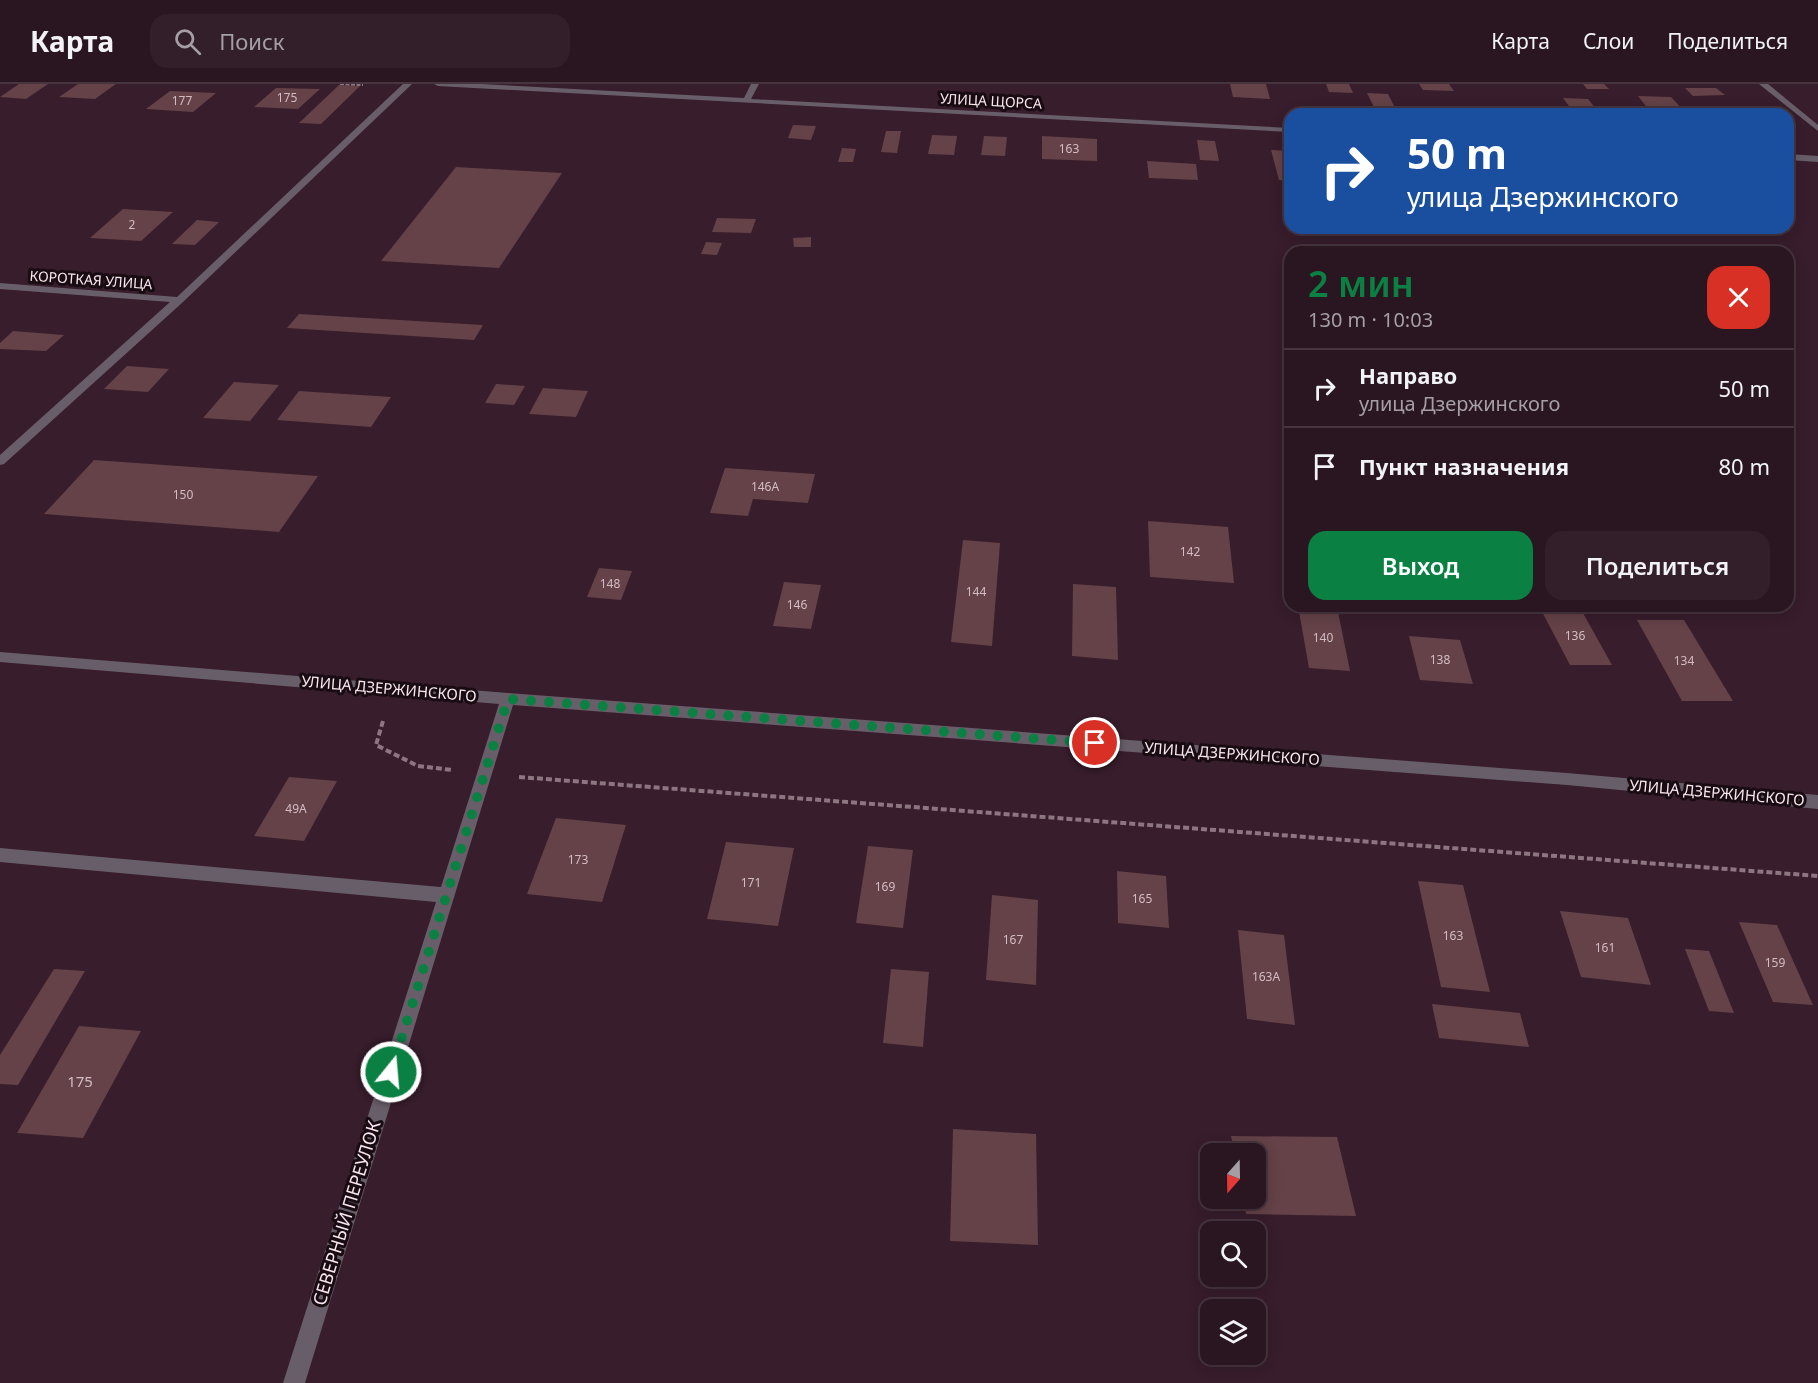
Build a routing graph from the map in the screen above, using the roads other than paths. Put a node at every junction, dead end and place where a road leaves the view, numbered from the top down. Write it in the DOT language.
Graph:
graph roads {
  1 [pos="408,84"];
  2 [pos="438,84"];
  3 [pos="755,84"];
  4 [pos="1763,84"];
  5 [pos="746,101"];
  6 [pos="1792,108"];
  7 [pos="1794,109"];
  8 [pos="1818,129"];
  9 [pos="1284,130"];
  10 [pos="1794,158"];
  11 [pos="1818,159"];
  12 [pos="0,286"];
  13 [pos="179,300"];
  14 [pos="0,461"];
  15 [pos="0,657"];
  16 [pos="508,699"];
  17 [pos="1818,802"];
  18 [pos="0,855"];
  19 [pos="447,895"];
  20 [pos="294,1383"];
  1 -- 13 [label="street"];
  2 -- 5 [label="street, УЛИЦА ЩОРСА"];
  3 -- 5 [label="street"];
  4 -- 6 [label="street"];
  5 -- 9 [label="street, УЛИЦА ЩОРСА"];
  7 -- 8 [label="street"];
  10 -- 11 [label="street"];
  12 -- 13 [label="street, КОРОТКАЯ УЛИЦА"];
  13 -- 14 [label="street"];
  15 -- 16 [label="street, УЛИЦА ДЗЕРЖИНСКОГО"];
  16 -- 17 [label="street, УЛИЦА ДЗЕРЖИНСКОГО"];
  16 -- 19 [label="street, СЕВЕРНЫЙ ПЕРЕУЛОК"];
  18 -- 19 [label="street"];
  19 -- 20 [label="street, СЕВЕРНЫЙ ПЕРЕУЛОК"];
}
